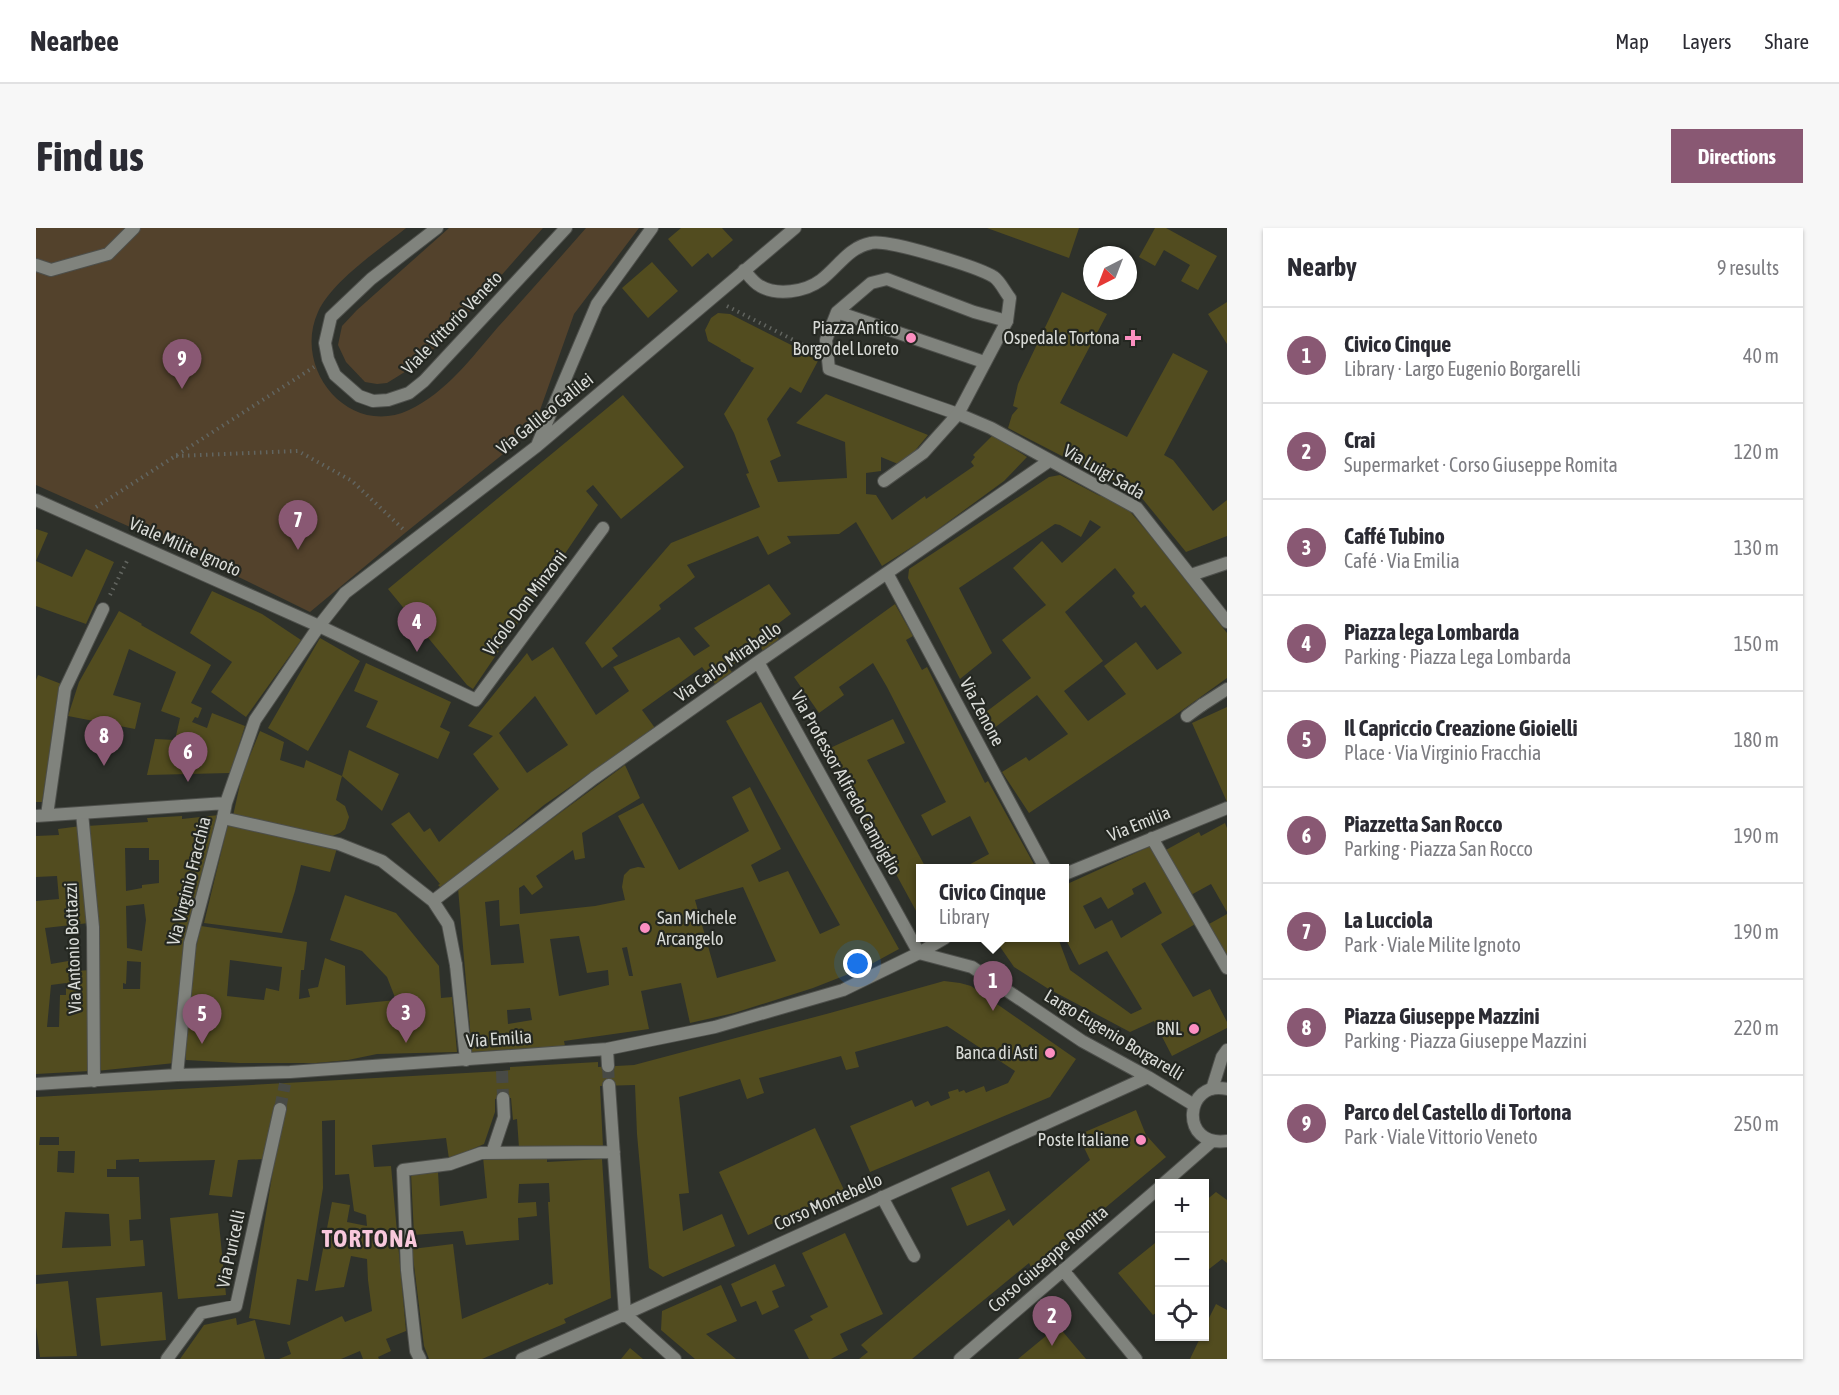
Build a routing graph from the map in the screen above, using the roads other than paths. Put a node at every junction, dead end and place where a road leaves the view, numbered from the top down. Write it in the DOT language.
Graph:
graph roads {
  1 [pos="134,228"];
  2 [pos="437,228"];
  3 [pos="566,228"];
  4 [pos="651,228"];
  5 [pos="795,228"];
  6 [pos="36,265"];
  7 [pos="744,270"];
  8 [pos="837,312"];
  9 [pos="1007,321"];
  10 [pos="984,363"];
  11 [pos="958,414"];
  12 [pos="537,446"];
  13 [pos="1049,461"];
  14 [pos="884,481"];
  15 [pos="36,500"];
  16 [pos="603,528"];
  17 [pos="1227,563"];
  18 [pos="887,573"];
  19 [pos="1191,575"];
  20 [pos="103,609"];
  21 [pos="1227,622"];
  22 [pos="319,627"];
  23 [pos="758,662"];
  24 [pos="1227,689"];
  25 [pos="476,700"];
  26 [pos="1187,716"];
  27 [pos="226,803"];
  28 [pos="1226,810"];
  29 [pos="82,813"];
  30 [pos="42,815"];
  31 [pos="223,818"];
  32 [pos="1152,838"];
  33 [pos="1043,864"];
  34 [pos="1069,872"];
  35 [pos="433,901"];
  36 [pos="938,942"];
  37 [pos="919,953"];
  38 [pos="1227,968"];
  39 [pos="607,1049"];
  40 [pos="1227,1050"];
  41 [pos="501,1057"];
  42 [pos="466,1060"];
  43 [pos="608,1066"];
  44 [pos="502,1071"];
  45 [pos="177,1076"];
  46 [pos="1148,1077"];
  47 [pos="93,1081"];
  48 [pos="36,1084"];
  49 [pos="609,1085"];
  50 [pos="1212,1089"];
  51 [pos="1227,1089"];
  52 [pos="503,1098"];
  53 [pos="1194,1104"];
  54 [pos="280,1109"];
  55 [pos="1211,1142"];
  56 [pos="1227,1142"];
  57 [pos="614,1152"];
  58 [pos="492,1153"];
  59 [pos="1169,1179"];
  60 [pos="1155,1191"];
  61 [pos="882,1197"];
  62 [pos="914,1256"];
  63 [pos="1063,1270"];
  64 [pos="625,1314"];
  65 [pos="167,1359"];
  66 [pos="420,1359"];
  67 [pos="522,1359"];
  68 [pos="675,1359"];
  69 [pos="960,1359"];
  70 [pos="1136,1359"];
  1 -- 6 [label="street"];
  2 -- 3 [label="street, Viale Vittorio Veneto"];
  4 -- 12 [label="street"];
  5 -- 7 [label="street, Via Galileo Galilei"];
  7 -- 9 [label="street"];
  7 -- 12 [label="street, Via Galileo Galilei"];
  8 -- 9 [label="street"];
  8 -- 10 [label="street"];
  8 -- 11 [label="street, Via Luigi Sada"];
  9 -- 10 [label="street"];
  10 -- 11 [label="street"];
  11 -- 13 [label="street, Via Luigi Sada"];
  11 -- 14 [label="street"];
  12 -- 22 [label="street, Via Galileo Galilei"];
  13 -- 18 [label="street, Via Carlo Mirabello"];
  13 -- 19 [label="street, Via Luigi Sada"];
  15 -- 22 [label="street, Viale Milite Ignoto"];
  16 -- 25 [label="street, Vicolo Don Minzoni"];
  17 -- 19 [label="street"];
  18 -- 23 [label="street, Via Carlo Mirabello"];
  18 -- 33 [label="street, Via Zenone"];
  19 -- 21 [label="street, Via Luigi Sada"];
  20 -- 30 [label="street"];
  22 -- 25 [label="street, Viale Milite Ignoto"];
  22 -- 27 [label="street, Via Virginio Fracchia"];
  23 -- 35 [label="street, Via Carlo Mirabello"];
  23 -- 37 [label="street, Via Professor Alfredo Campiglio"];
  24 -- 26 [label="street"];
  27 -- 29 [label="street"];
  27 -- 31 [label="street, Via Virginio Fracchia"];
  28 -- 32 [label="street, Via Emilia"];
  29 -- 30 [label="street"];
  29 -- 47 [label="street, Via Antonio Bottazzi"];
  31 -- 35 [label="street"];
  31 -- 45 [label="street, Via Virginio Fracchia"];
  32 -- 34 [label="street, Via Emilia"];
  32 -- 38 [label="street"];
  35 -- 42 [label="street"];
  36 -- 37 [label="street, Via Emilia"];
  37 -- 39 [label="street, Via Emilia"];
  37 -- 46 [label="street, Largo Eugenio Borgarelli"];
  39 -- 41 [label="street, Via Emilia"];
  39 -- 43 [label="street"];
  40 -- 50 [label="street"];
  41 -- 42 [label="street, Via Emilia"];
  41 -- 44 [label="street"];
  42 -- 45 [label="street, Via Emilia"];
  45 -- 47 [label="street, Via Emilia"];
  46 -- 53 [label="street, Largo Eugenio Borgarelli"];
  46 -- 61 [label="street, Corso Montebello"];
  47 -- 48 [label="street, Via Emilia"];
  49 -- 57 [label="street"];
  50 -- 51 [label="street"];
  50 -- 53 [label="street, Largo Eugenio Borgarelli"];
  52 -- 58 [label="street"];
  53 -- 55 [label="street, Largo Eugenio Borgarelli"];
  54 -- 65 [label="street, Via Puricelli"];
  55 -- 56 [label="street"];
  55 -- 59 [label="street"];
  57 -- 58 [label="street"];
  57 -- 64 [label="street"];
  58 -- 66 [label="street"];
  60 -- 63 [label="street, Corso Giuseppe Romita"];
  61 -- 62 [label="street"];
  61 -- 64 [label="street, Corso Montebello"];
  63 -- 69 [label="street, Corso Giuseppe Romita"];
  63 -- 70 [label="street"];
  64 -- 67 [label="street, Corso Montebello"];
  64 -- 68 [label="street"];
}
